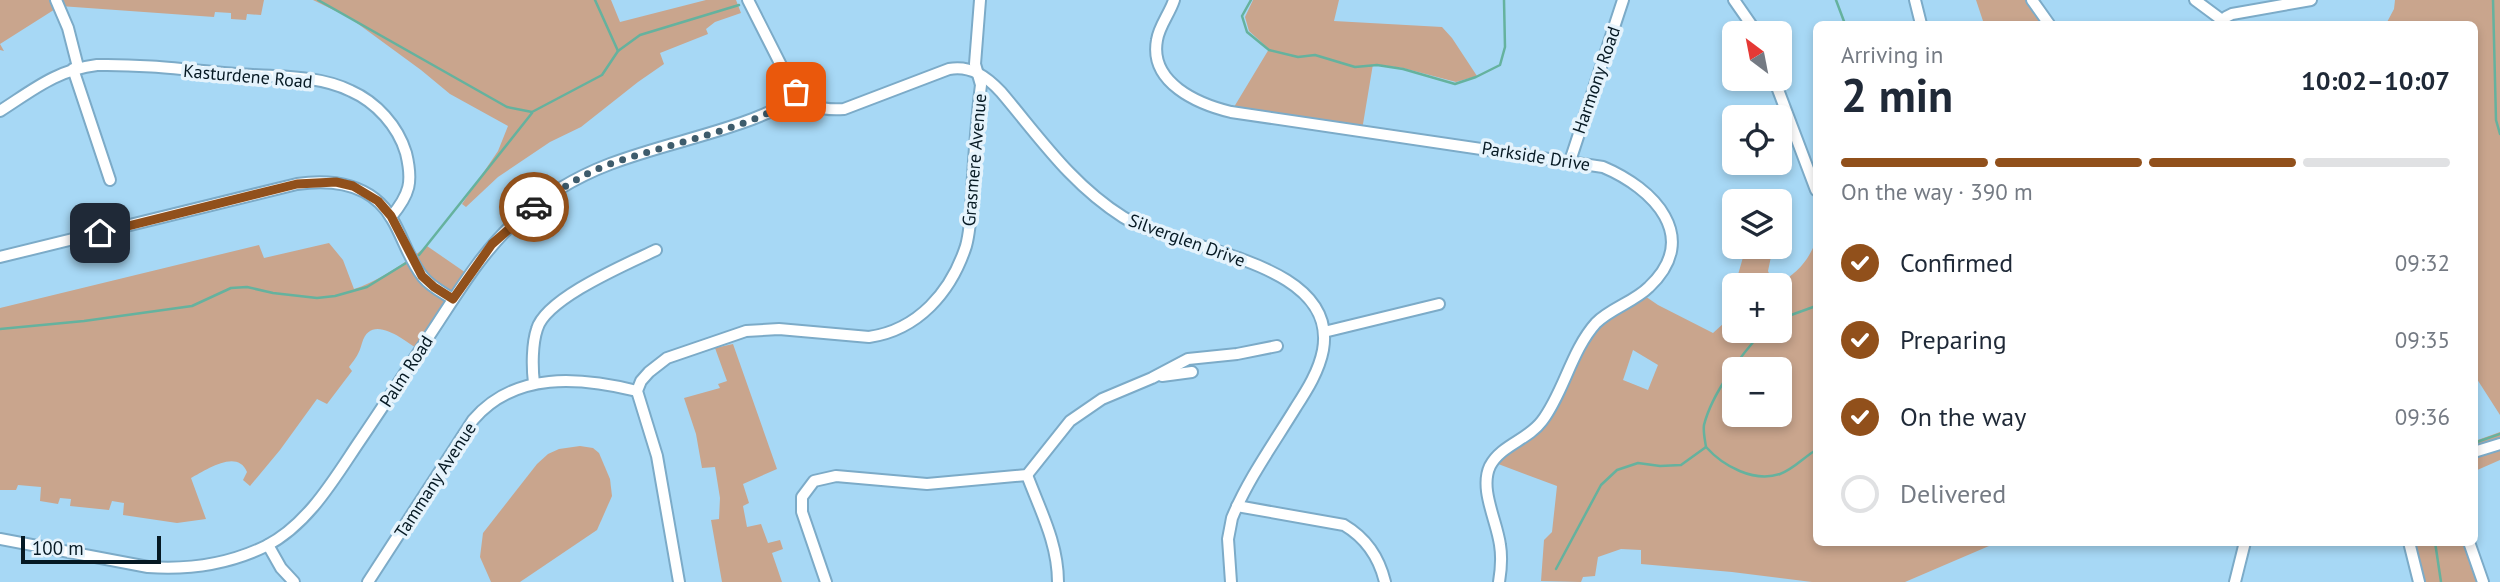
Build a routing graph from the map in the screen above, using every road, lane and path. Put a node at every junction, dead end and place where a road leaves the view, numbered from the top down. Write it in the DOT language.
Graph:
graph roads {
  1 [pos="56,0"];
  2 [pos="748,0"];
  3 [pos="980,0"];
  4 [pos="1174,0"];
  5 [pos="1623,0"];
  6 [pos="1734,0"];
  7 [pos="1915,0"];
  8 [pos="2032,0"];
  9 [pos="2194,0"];
  10 [pos="2311,0"];
  11 [pos="1748,21"];
  12 [pos="1920,21"];
  13 [pos="2047,21"];
  14 [pos="2220,21"];
  15 [pos="2222,21"];
  16 [pos="75,68"];
  17 [pos="979,73"];
  18 [pos="1779,91"];
  19 [pos="799,97"];
  20 [pos="0,111"];
  21 [pos="1570,161"];
  22 [pos="110,180"];
  23 [pos="1813,182"];
  24 [pos="391,216"];
  25 [pos="656,250"];
  26 [pos="0,257"];
  27 [pos="453,299"];
  28 [pos="1439,304"];
  29 [pos="1324,332"];
  30 [pos="1277,346"];
  31 [pos="1192,372"];
  32 [pos="1152,378"];
  33 [pos="534,383"];
  34 [pos="637,391"];
  35 [pos="2500,444"];
  36 [pos="2478,451"];
  37 [pos="1027,475"];
  38 [pos="1237,506"];
  39 [pos="0,540"];
  40 [pos="268,545"];
  41 [pos="2244,546"];
  42 [pos="2410,546"];
  43 [pos="2470,546"];
  44 [pos="293,582"];
  45 [pos="369,582"];
  46 [pos="678,582"];
  47 [pos="826,582"];
  48 [pos="1058,582"];
  49 [pos="1231,582"];
  50 [pos="1385,582"];
  51 [pos="1499,582"];
  52 [pos="2235,582"];
  53 [pos="2419,582"];
  54 [pos="2483,582"];
  1 -- 16 [label="street"];
  2 -- 19 [label="street"];
  3 -- 17 [label="street"];
  4 -- 21 [label="street, Parkside Drive"];
  5 -- 21 [label="street, Harmony Road"];
  6 -- 11 [label="street"];
  7 -- 12 [label="street"];
  8 -- 13 [label="street"];
  9 -- 14 [label="street"];
  10 -- 15 [label="street"];
  16 -- 20 [label="street, Kasturdene Road"];
  16 -- 22 [label="street"];
  16 -- 24 [label="street, Kasturdene Road"];
  17 -- 19 [label="street"];
  17 -- 29 [label="street, Silverglen Drive"];
  17 -- 34 [label="street, Grasmere Avenue"];
  18 -- 23 [label="street"];
  19 -- 27 [label="street, Palm Road"];
  21 -- 51 [label="street, Parkside Drive"];
  24 -- 26 [label="street"];
  24 -- 27 [label="street"];
  25 -- 33 [label="street"];
  27 -- 40 [label="street, Palm Road"];
  28 -- 29 [label="street"];
  29 -- 38 [label="street"];
  30 -- 32 [label="street"];
  31 -- 32 [label="street"];
  32 -- 37 [label="street"];
  33 -- 34 [label="street, Tammany Avenue"];
  33 -- 45 [label="street, Tammany Avenue"];
  34 -- 46 [label="street"];
  35 -- 36 [label="street"];
  37 -- 47 [label="street"];
  37 -- 48 [label="street"];
  38 -- 49 [label="street"];
  38 -- 50 [label="street"];
  39 -- 40 [label="street, Palm Road"];
  40 -- 44 [label="street"];
  41 -- 52 [label="street"];
  42 -- 53 [label="street"];
  43 -- 54 [label="street"];
}
